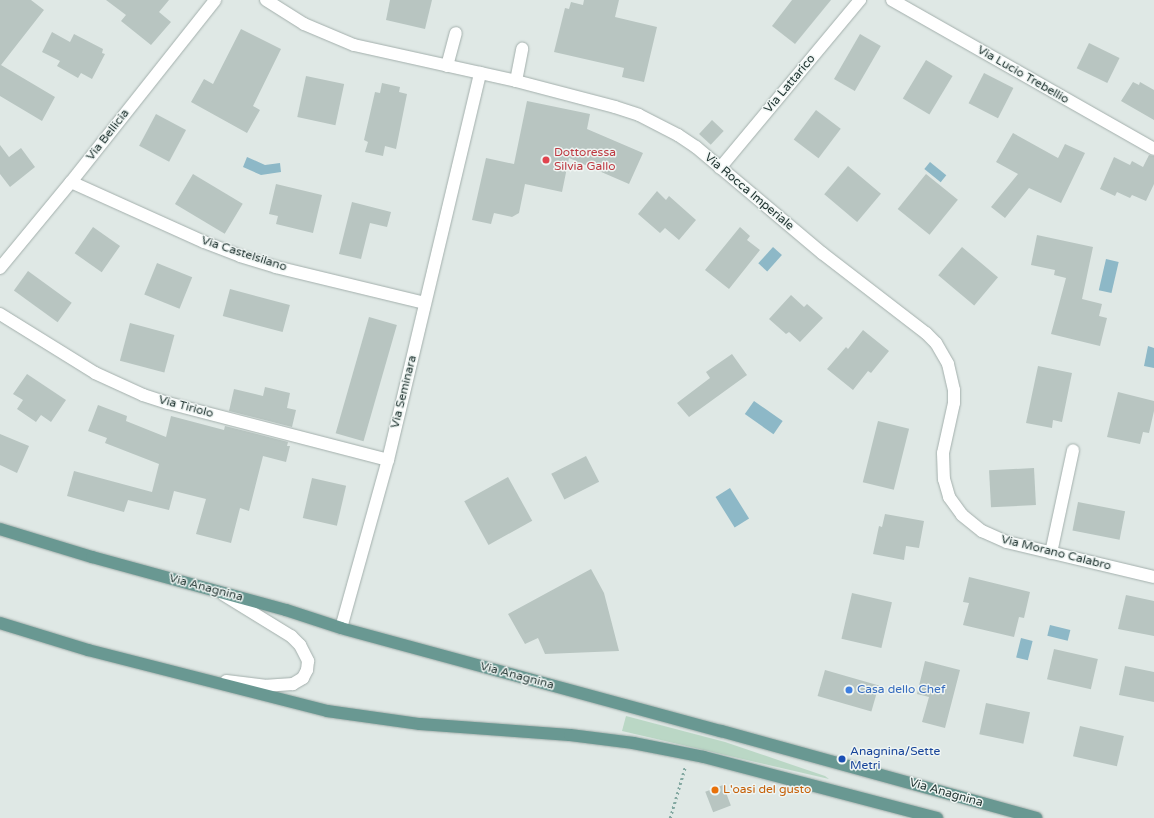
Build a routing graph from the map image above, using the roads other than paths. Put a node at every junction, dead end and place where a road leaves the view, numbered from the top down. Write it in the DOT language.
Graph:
graph roads {
  1 [pos="215,0"];
  2 [pos="266,0"];
  3 [pos="860,0"];
  4 [pos="892,0"];
  5 [pos="456,32"];
  6 [pos="522,49"];
  7 [pos="448,66"];
  8 [pos="480,73"];
  9 [pos="516,81"];
  10 [pos="1154,149"];
  11 [pos="720,168"];
  12 [pos="71,182"];
  13 [pos="0,268"];
  14 [pos="426,303"];
  15 [pos="0,314"];
  16 [pos="954,403"];
  17 [pos="1073,450"];
  18 [pos="388,460"];
  19 [pos="0,529"];
  20 [pos="1051,553"];
  21 [pos="1154,577"];
  22 [pos="218,591"];
  23 [pos="0,623"];
  24 [pos="341,628"];
  25 [pos="159,669"];
  26 [pos="1015,815"];
  27 [pos="937,818"];
  28 [pos="1036,818"];
  1 -- 12 [label="street, Via Bellicia"];
  2 -- 7 [label="street, Via Rocca Imperiale"];
  3 -- 11 [label="street, Via Lattarico"];
  4 -- 10 [label="street, Via Lucio Trebellio"];
  5 -- 7 [label="street"];
  6 -- 9 [label="street"];
  7 -- 8 [label="street, Via Rocca Imperiale"];
  8 -- 9 [label="street, Via Rocca Imperiale"];
  8 -- 14 [label="street, Via Seminara"];
  9 -- 11 [label="street, Via Rocca Imperiale"];
  11 -- 16 [label="street, Via Rocca Imperiale"];
  12 -- 13 [label="street, Via Bellicia"];
  12 -- 14 [label="street, Via Castelsilano"];
  14 -- 18 [label="street, Via Seminara"];
  15 -- 18 [label="street, Via Tiriolo"];
  16 -- 20 [label="street, Via Morano Calabro"];
  17 -- 20 [label="street"];
  18 -- 24 [label="street, Via Seminara"];
  19 -- 22 [label="main road, Via Anagnina"];
  20 -- 21 [label="street, Via Morano Calabro"];
  22 -- 24 [label="main road, Via Anagnina"];
  22 -- 25 [label="street"];
  23 -- 25 [label="main road"];
  24 -- 26 [label="main road, Via Anagnina"];
  25 -- 27 [label="main road"];
  26 -- 28 [label="main road, Via Anagnina"];
}
